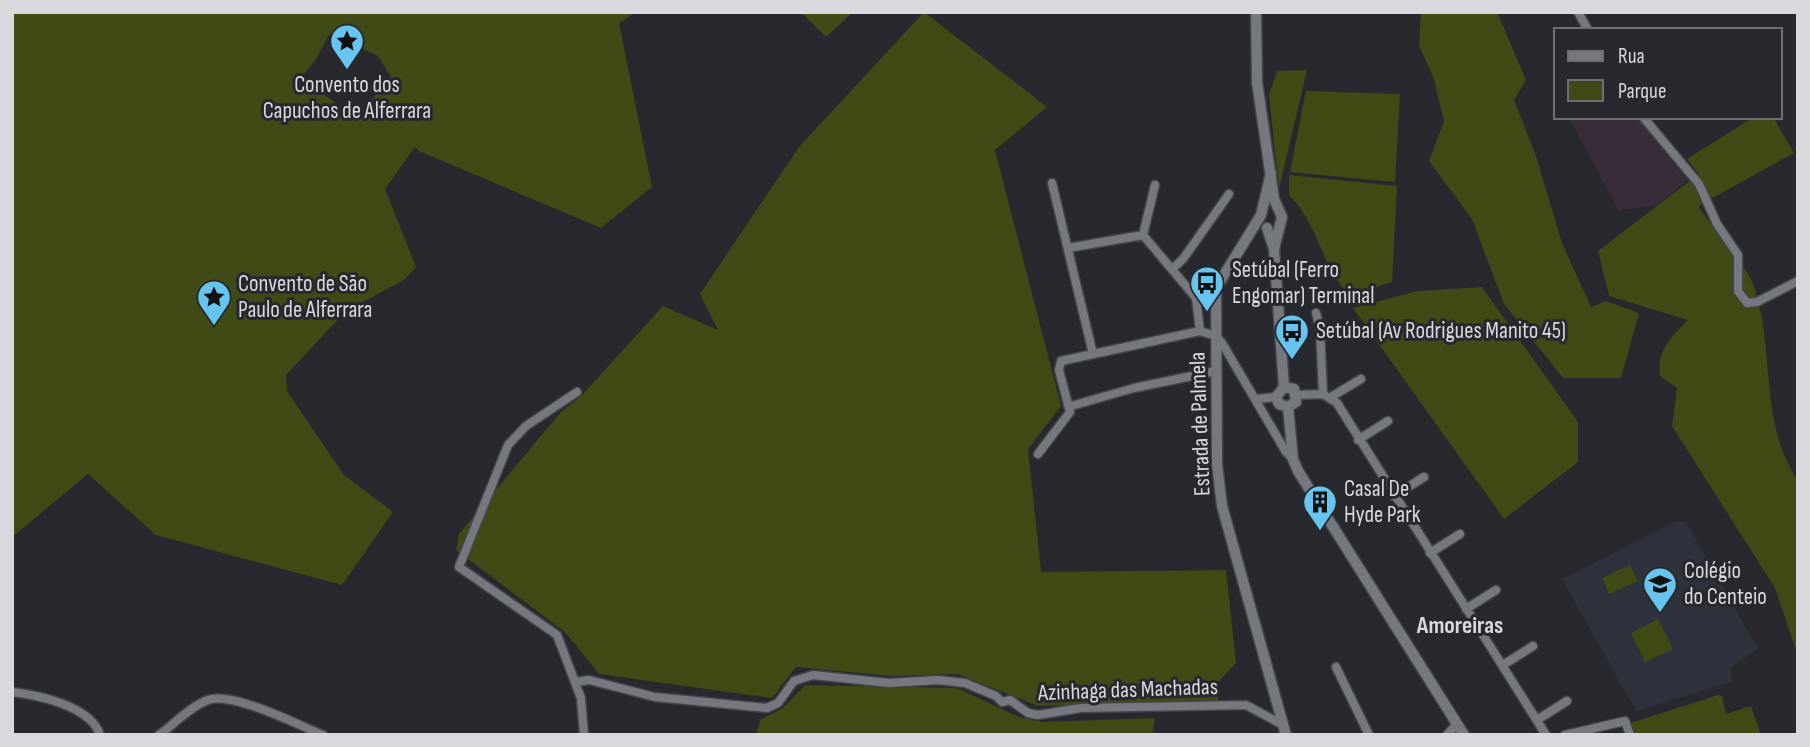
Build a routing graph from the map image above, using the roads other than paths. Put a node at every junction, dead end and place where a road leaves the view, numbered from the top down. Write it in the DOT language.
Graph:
graph roads {
  1 [pos="1256,12"];
  2 [pos="1578,12"];
  3 [pos="1587,28"];
  4 [pos="1645,119"];
  5 [pos="1270,173"];
  6 [pos="1052,183"];
  7 [pos="1155,185"];
  8 [pos="1229,194"];
  9 [pos="1279,211"];
  10 [pos="1262,214"];
  11 [pos="1280,223"];
  12 [pos="1266,227"];
  13 [pos="1143,234"];
  14 [pos="1248,237"];
  15 [pos="1068,248"];
  16 [pos="1274,249"];
  17 [pos="1172,269"];
  18 [pos="1798,281"];
  19 [pos="1215,294"];
  20 [pos="1196,298"];
  21 [pos="1316,313"];
  22 [pos="1200,331"];
  23 [pos="1216,336"];
  24 [pos="1093,354"];
  25 [pos="1216,371"];
  26 [pos="1361,379"];
  27 [pos="1284,387"];
  28 [pos="577,392"];
  29 [pos="1297,395"];
  30 [pos="1327,395"];
  31 [pos="1276,397"];
  32 [pos="1256,399"];
  33 [pos="1071,406"];
  34 [pos="1288,407"];
  35 [pos="1388,421"];
  36 [pos="1358,440"];
  37 [pos="1038,454"];
  38 [pos="1293,459"];
  39 [pos="1424,477"];
  40 [pos="1394,496"];
  41 [pos="1460,534"];
  42 [pos="1430,553"];
  43 [pos="1496,590"];
  44 [pos="1466,609"];
  45 [pos="1533,646"];
  46 [pos="1503,665"];
  47 [pos="1336,667"];
  48 [pos="576,682"];
  49 [pos="12,692"];
  50 [pos="1567,701"];
  51 [pos="1537,720"];
  52 [pos="1457,724"];
  53 [pos="1284,730"];
  54 [pos="100,735"];
  55 [pos="159,735"];
  56 [pos="323,735"];
  57 [pos="584,735"];
  58 [pos="1369,735"];
  59 [pos="1447,735"];
  60 [pos="1464,735"];
  61 [pos="1546,735"];
  62 [pos="1565,735"];
  63 [pos="1630,735"];
  1 -- 5 [label="street"];
  2 -- 3 [label="street"];
  4 -- 18 [label="street"];
  5 -- 9 [label="street"];
  5 -- 10 [label="street"];
  6 -- 15 [label="street"];
  7 -- 13 [label="street"];
  8 -- 17 [label="street"];
  9 -- 10 [label="street"];
  9 -- 11 [label="street"];
  10 -- 12 [label="street"];
  10 -- 14 [label="street"];
  11 -- 12 [label="street"];
  11 -- 16 [label="street"];
  12 -- 14 [label="street"];
  12 -- 16 [label="street"];
  13 -- 15 [label="street"];
  13 -- 17 [label="street"];
  14 -- 19 [label="street"];
  15 -- 24 [label="street"];
  16 -- 27 [label="street"];
  17 -- 20 [label="street"];
  19 -- 20 [label="street"];
  19 -- 23 [label="street, Estrada de Palmela"];
  20 -- 22 [label="street"];
  21 -- 30 [label="street"];
  22 -- 23 [label="street"];
  22 -- 24 [label="street"];
  23 -- 25 [label="street, Estrada de Palmela"];
  23 -- 32 [label="street"];
  24 -- 33 [label="street"];
  25 -- 33 [label="street"];
  25 -- 53 [label="street, Estrada de Palmela"];
  26 -- 30 [label="street"];
  27 -- 29 [label="street"];
  27 -- 31 [label="street"];
  28 -- 48 [label="street"];
  29 -- 30 [label="street"];
  29 -- 34 [label="street"];
  30 -- 36 [label="street"];
  31 -- 32 [label="street"];
  31 -- 34 [label="street"];
  32 -- 38 [label="street"];
  33 -- 37 [label="street"];
  34 -- 38 [label="street"];
  35 -- 36 [label="street"];
  36 -- 40 [label="street"];
  38 -- 52 [label="street"];
  39 -- 40 [label="street"];
  40 -- 42 [label="street"];
  41 -- 42 [label="street"];
  42 -- 44 [label="street"];
  43 -- 44 [label="street"];
  44 -- 46 [label="street"];
  45 -- 46 [label="street"];
  46 -- 51 [label="street"];
  47 -- 58 [label="street"];
  48 -- 53 [label="street, Azinhaga das Machadas"];
  48 -- 57 [label="street"];
  49 -- 54 [label="street"];
  50 -- 51 [label="street"];
  51 -- 61 [label="street"];
  52 -- 59 [label="street"];
  52 -- 60 [label="street"];
  55 -- 56 [label="street"];
  62 -- 63 [label="street"];
}
